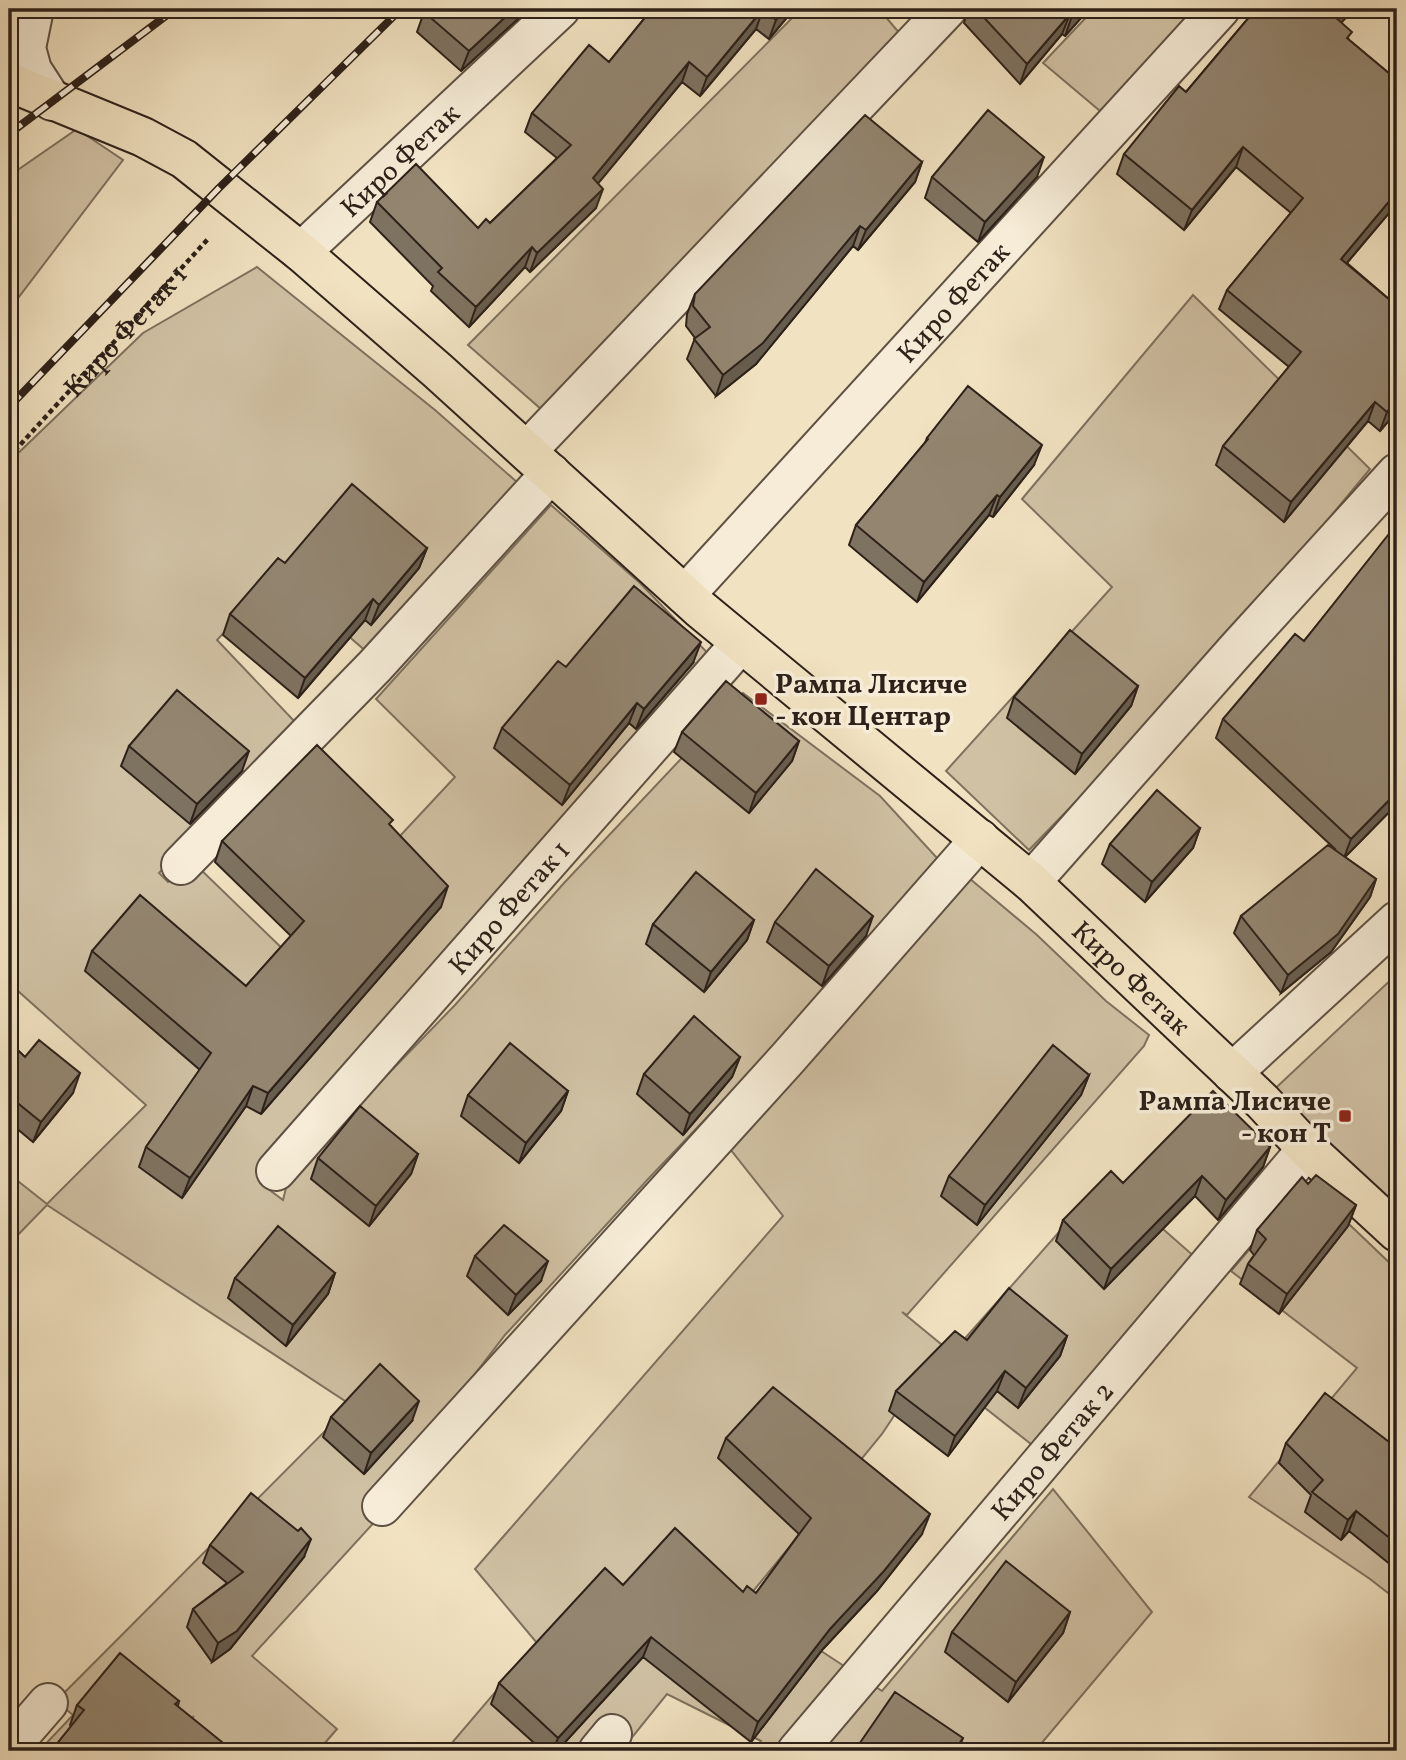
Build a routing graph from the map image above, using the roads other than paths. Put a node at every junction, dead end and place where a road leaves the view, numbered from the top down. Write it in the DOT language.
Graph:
graph roads {
  1 [pos="34,9"];
  2 [pos="560,9"];
  3 [pos="947,9"];
  4 [pos="1220,9"];
  5 [pos="9,33"];
  6 [pos="9,82"];
  7 [pos="52,101"];
  8 [pos="301,252"];
  9 [pos="539,462"];
  10 [pos="1397,473"];
  11 [pos="685,595"];
  12 [pos="741,643"];
  13 [pos="980,839"];
  14 [pos="181,866"];
  15 [pos="1031,882"];
  16 [pos="1397,921"];
  17 [pos="1233,1073"];
  18 [pos="1307,1149"];
  19 [pos="276,1171"];
  20 [pos="1397,1232"];
  21 [pos="382,1506"];
  22 [pos="48,1703"];
  23 [pos="9,1748"];
  24 [pos="797,1751"];
  1 -- 5 [label="street"];
  1 -- 7 [label="street"];
  2 -- 8 [label="street, Киро Фетак"];
  3 -- 9 [label="street"];
  4 -- 11 [label="street, Киро Фетак"];
  6 -- 7 [label="main road, Киро Фетак"];
  7 -- 8 [label="main road, Киро Фетак"];
  8 -- 9 [label="main road, Киро Фетак"];
  9 -- 11 [label="main road, Киро Фетак"];
  9 -- 14 [label="street"];
  10 -- 15 [label="street"];
  11 -- 12 [label="main road, Киро Фетак"];
  12 -- 13 [label="main road, Киро Фетак"];
  12 -- 19 [label="street, Киро Фетак 1"];
  13 -- 15 [label="main road, Киро Фетак"];
  13 -- 21 [label="street"];
  15 -- 17 [label="main road, Киро Фетак"];
  16 -- 17 [label="street"];
  17 -- 18 [label="main road, Киро Фетак"];
  18 -- 20 [label="main road, Киро Фетак"];
  18 -- 24 [label="street, Киро Фетак 2"];
  22 -- 23 [label="street"];
}
